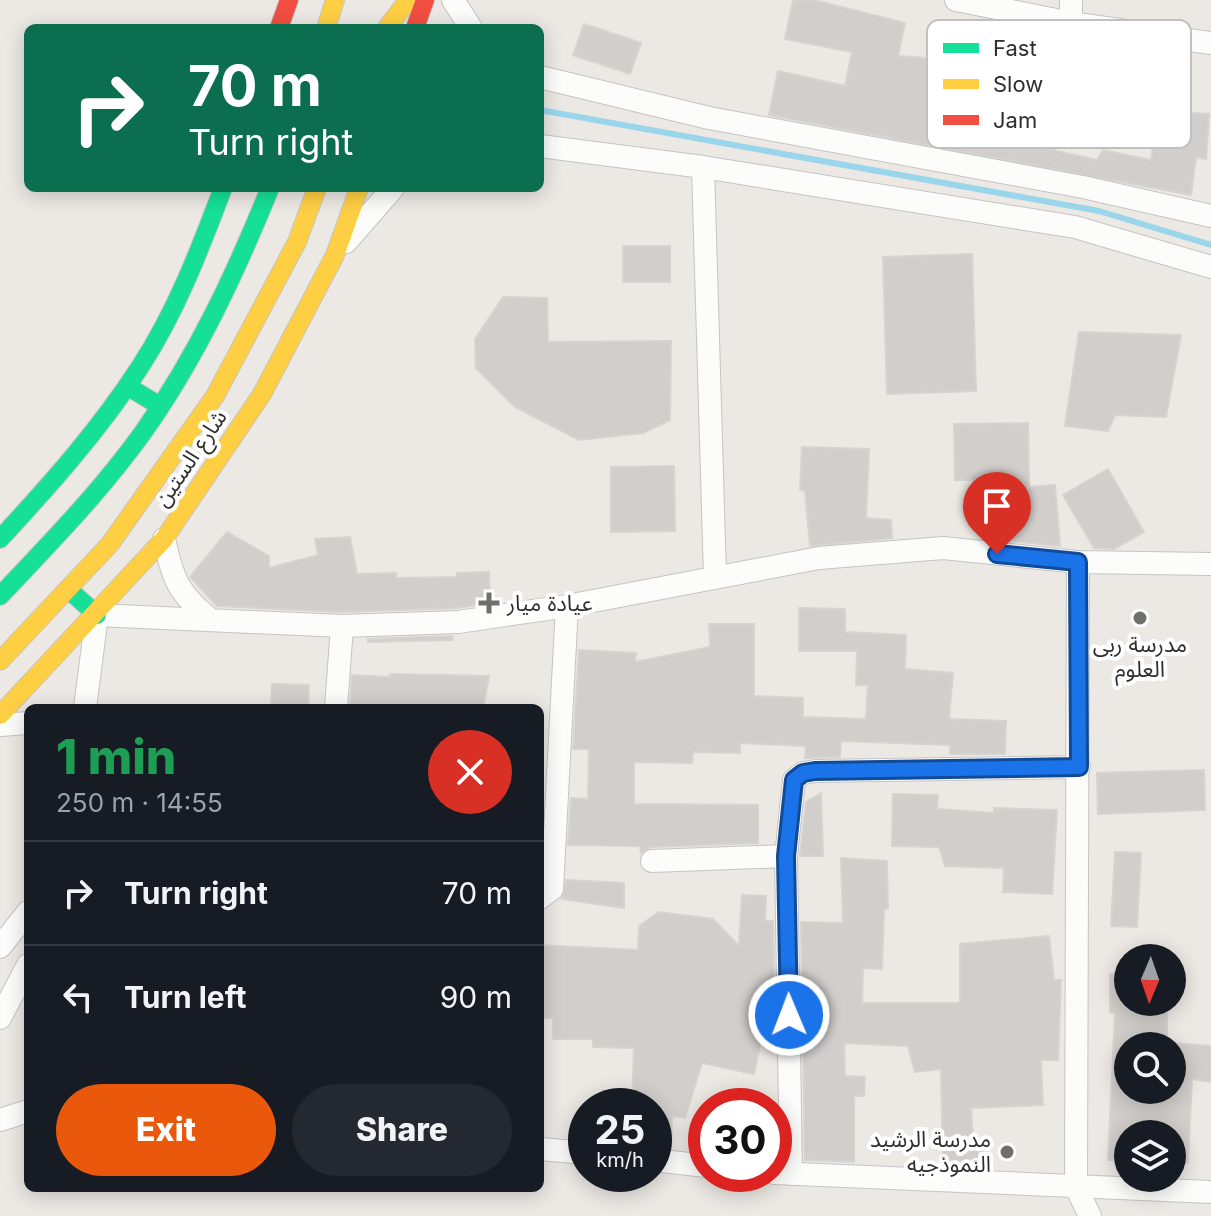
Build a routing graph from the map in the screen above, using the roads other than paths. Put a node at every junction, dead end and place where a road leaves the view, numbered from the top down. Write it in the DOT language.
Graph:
graph roads {
  1 [pos="289,0"];
  2 [pos="335,0"];
  3 [pos="385,0"];
  4 [pos="408,0"];
  5 [pos="425,0"];
  6 [pos="453,0"];
  7 [pos="956,0"];
  8 [pos="1071,11"];
  9 [pos="1110,20"];
  10 [pos="280,24"];
  11 [pos="327,24"];
  12 [pos="377,24"];
  13 [pos="390,24"];
  14 [pos="416,24"];
  15 [pos="468,24"];
  16 [pos="1191,38"];
  17 [pos="1211,43"];
  18 [pos="544,78"];
  19 [pos="544,147"];
  20 [pos="703,167"];
  21 [pos="221,192"];
  22 [pos="268,192"];
  23 [pos="316,192"];
  24 [pos="358,192"];
  25 [pos="390,192"];
  26 [pos="1211,216"];
  27 [pos="335,255"];
  28 [pos="1211,267"];
  29 [pos="127,386"];
  30 [pos="160,406"];
  31 [pos="0,539"];
  32 [pos="164,539"];
  33 [pos="1078,562"];
  34 [pos="1211,564"];
  35 [pos="715,577"];
  36 [pos="68,589"];
  37 [pos="0,596"];
  38 [pos="567,606"];
  39 [pos="97,615"];
  40 [pos="211,620"];
  41 [pos="342,626"];
  42 [pos="0,661"];
  43 [pos="86,704"];
  44 [pos="336,704"];
  45 [pos="0,715"];
  46 [pos="24,723"];
  47 [pos="0,725"];
  48 [pos="1079,767"];
  49 [pos="786,856"];
  50 [pos="652,861"];
  51 [pos="544,895"];
  52 [pos="24,917"];
  53 [pos="0,947"];
  54 [pos="24,973"];
  55 [pos="0,1018"];
  56 [pos="784,1088"];
  57 [pos="24,1112"];
  58 [pos="0,1120"];
  59 [pos="544,1149"];
  60 [pos="568,1151"];
  61 [pos="792,1173"];
  62 [pos="1076,1187"];
  63 [pos="1211,1192"];
  64 [pos="1090,1216"];
  1 -- 10 [label="main road"];
  2 -- 11 [label="main road"];
  3 -- 12 [label="main road"];
  4 -- 13 [label="main road"];
  5 -- 14 [label="main road"];
  6 -- 15 [label="street"];
  7 -- 8 [label="street"];
  8 -- 9 [label="street"];
  16 -- 17 [label="street"];
  18 -- 26 [label="street"];
  19 -- 20 [label="street"];
  20 -- 28 [label="street"];
  20 -- 35 [label="street"];
  21 -- 29 [label="main road"];
  22 -- 30 [label="main road"];
  23 -- 36 [label="main road, شارع الستين"];
  24 -- 27 [label="main road, شارع الستين"];
  25 -- 27 [label="street"];
  27 -- 32 [label="main road, شارع الستين"];
  29 -- 30 [label="main road"];
  29 -- 31 [label="main road"];
  30 -- 37 [label="main road"];
  32 -- 39 [label="main road, شارع الستين"];
  32 -- 40 [label="street"];
  33 -- 34 [label="street"];
  33 -- 35 [label="street"];
  33 -- 48 [label="street"];
  35 -- 38 [label="street"];
  36 -- 39 [label="main road"];
  36 -- 42 [label="main road, شارع الستين"];
  38 -- 41 [label="street"];
  38 -- 51 [label="street"];
  39 -- 40 [label="street"];
  39 -- 43 [label="street"];
  39 -- 45 [label="main road, شارع الستين"];
  40 -- 41 [label="street"];
  41 -- 44 [label="street"];
  46 -- 47 [label="street"];
  48 -- 49 [label="street"];
  48 -- 62 [label="street"];
  49 -- 50 [label="street"];
  49 -- 56 [label="street"];
  52 -- 53 [label="street"];
  54 -- 55 [label="street"];
  57 -- 58 [label="street"];
  59 -- 60 [label="street"];
  61 -- 62 [label="street"];
  62 -- 63 [label="street"];
  62 -- 64 [label="street"];
}
